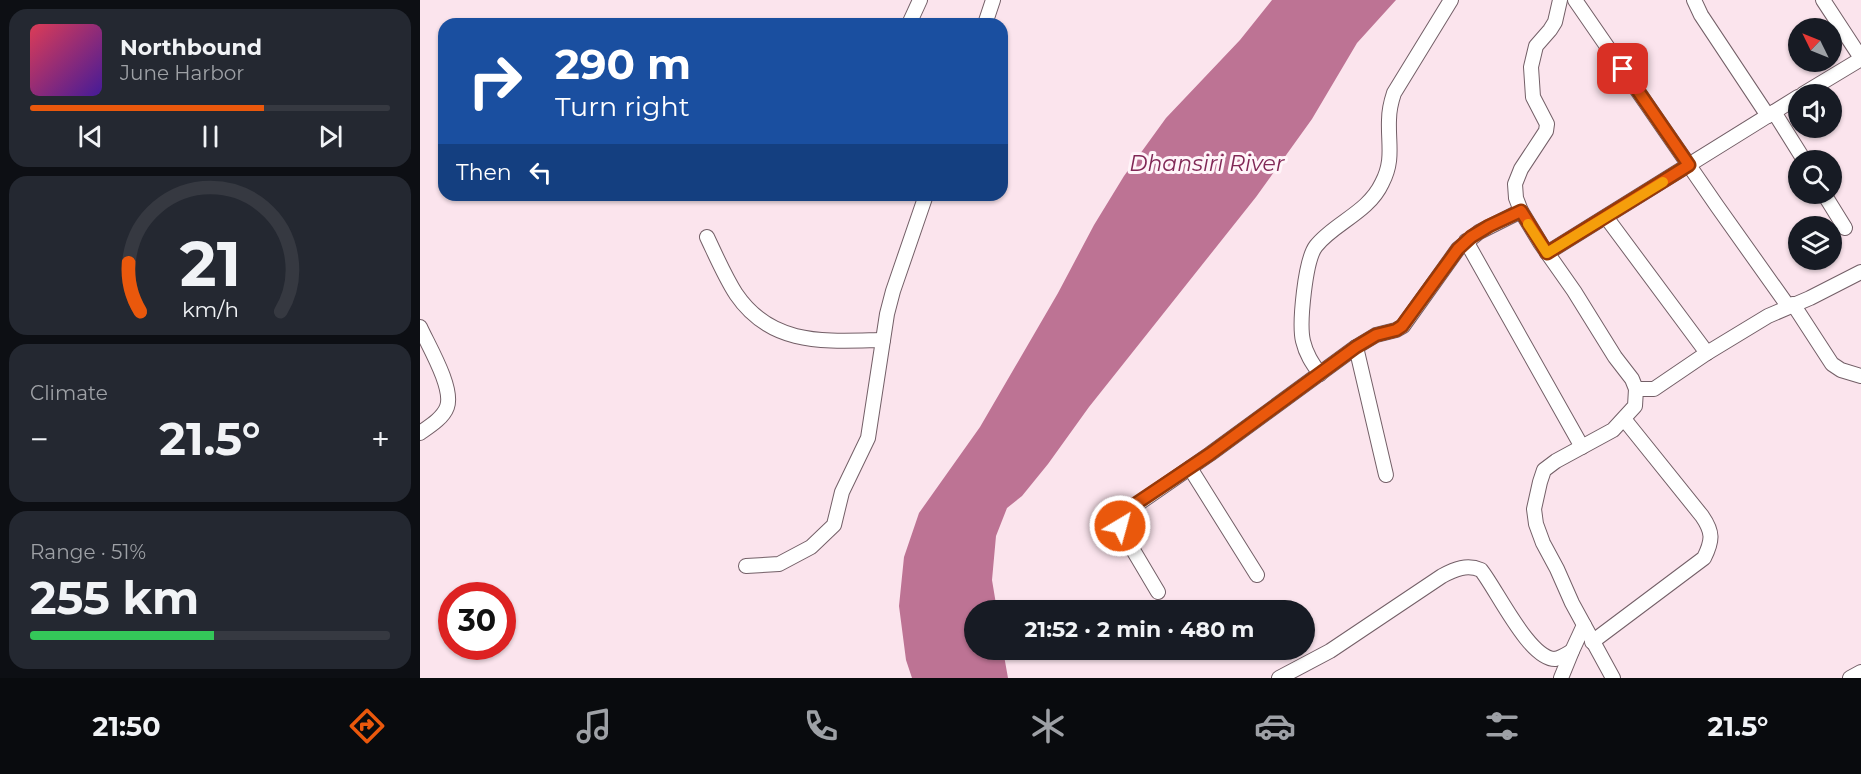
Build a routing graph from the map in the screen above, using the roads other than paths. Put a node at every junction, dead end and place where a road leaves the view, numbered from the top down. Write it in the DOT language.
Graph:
graph roads {
  1 [pos="920,0"];
  2 [pos="993,0"];
  3 [pos="1451,0"];
  4 [pos="1560,0"];
  5 [pos="1575,0"];
  6 [pos="1694,0"];
  7 [pos="1823,0"];
  8 [pos="912,18"];
  9 [pos="987,18"];
  10 [pos="1861,59"];
  11 [pos="1820,84"];
  12 [pos="1788,104"];
  13 [pos="1771,114"];
  14 [pos="1797,150"];
  15 [pos="1689,165"];
  16 [pos="924,201"];
  17 [pos="1830,204"];
  18 [pos="1521,211"];
  19 [pos="1606,216"];
  20 [pos="1845,228"];
  21 [pos="707,237"];
  22 [pos="1466,241"];
  23 [pos="1547,253"];
  24 [pos="1861,272"];
  25 [pos="1791,305"];
  26 [pos="420,327"];
  27 [pos="883,340"];
  28 [pos="1356,347"];
  29 [pos="1707,353"];
  30 [pos="1320,374"];
  31 [pos="1861,376"];
  32 [pos="1636,389"];
  33 [pos="1624,419"];
  34 [pos="420,433"];
  35 [pos="1582,447"];
  36 [pos="1190,468"];
  37 [pos="1386,475"];
  38 [pos="746,566"];
  39 [pos="1257,575"];
  40 [pos="1158,592"];
  41 [pos="1584,625"];
  42 [pos="1592,642"];
  43 [pos="1572,651"];
  44 [pos="1861,672"];
  45 [pos="1279,678"];
  46 [pos="1561,678"];
  47 [pos="1613,678"];
  48 [pos="1850,678"];
  1 -- 8 [label="street"];
  2 -- 9 [label="street"];
  3 -- 30 [label="street"];
  4 -- 18 [label="street"];
  5 -- 15 [label="street"];
  6 -- 13 [label="street"];
  7 -- 10 [label="street"];
  10 -- 11 [label="street"];
  12 -- 13 [label="street"];
  13 -- 14 [label="street"];
  13 -- 15 [label="street"];
  15 -- 19 [label="street"];
  15 -- 25 [label="street"];
  16 -- 27 [label="street"];
  17 -- 20 [label="street"];
  18 -- 22 [label="street"];
  18 -- 23 [label="street"];
  19 -- 23 [label="street"];
  19 -- 29 [label="street"];
  21 -- 27 [label="street"];
  22 -- 28 [label="street"];
  22 -- 35 [label="street"];
  23 -- 32 [label="street"];
  24 -- 25 [label="street"];
  25 -- 29 [label="street"];
  25 -- 31 [label="street"];
  26 -- 34 [label="street"];
  27 -- 38 [label="street"];
  28 -- 30 [label="street"];
  28 -- 37 [label="street"];
  29 -- 32 [label="street"];
  30 -- 36 [label="street"];
  32 -- 33 [label="street"];
  33 -- 35 [label="street"];
  33 -- 42 [label="street"];
  35 -- 41 [label="street"];
  36 -- 39 [label="street"];
  36 -- 40 [label="street"];
  41 -- 42 [label="street"];
  41 -- 43 [label="street"];
  42 -- 47 [label="street"];
  43 -- 45 [label="street"];
  43 -- 46 [label="street"];
  44 -- 48 [label="street"];
}
